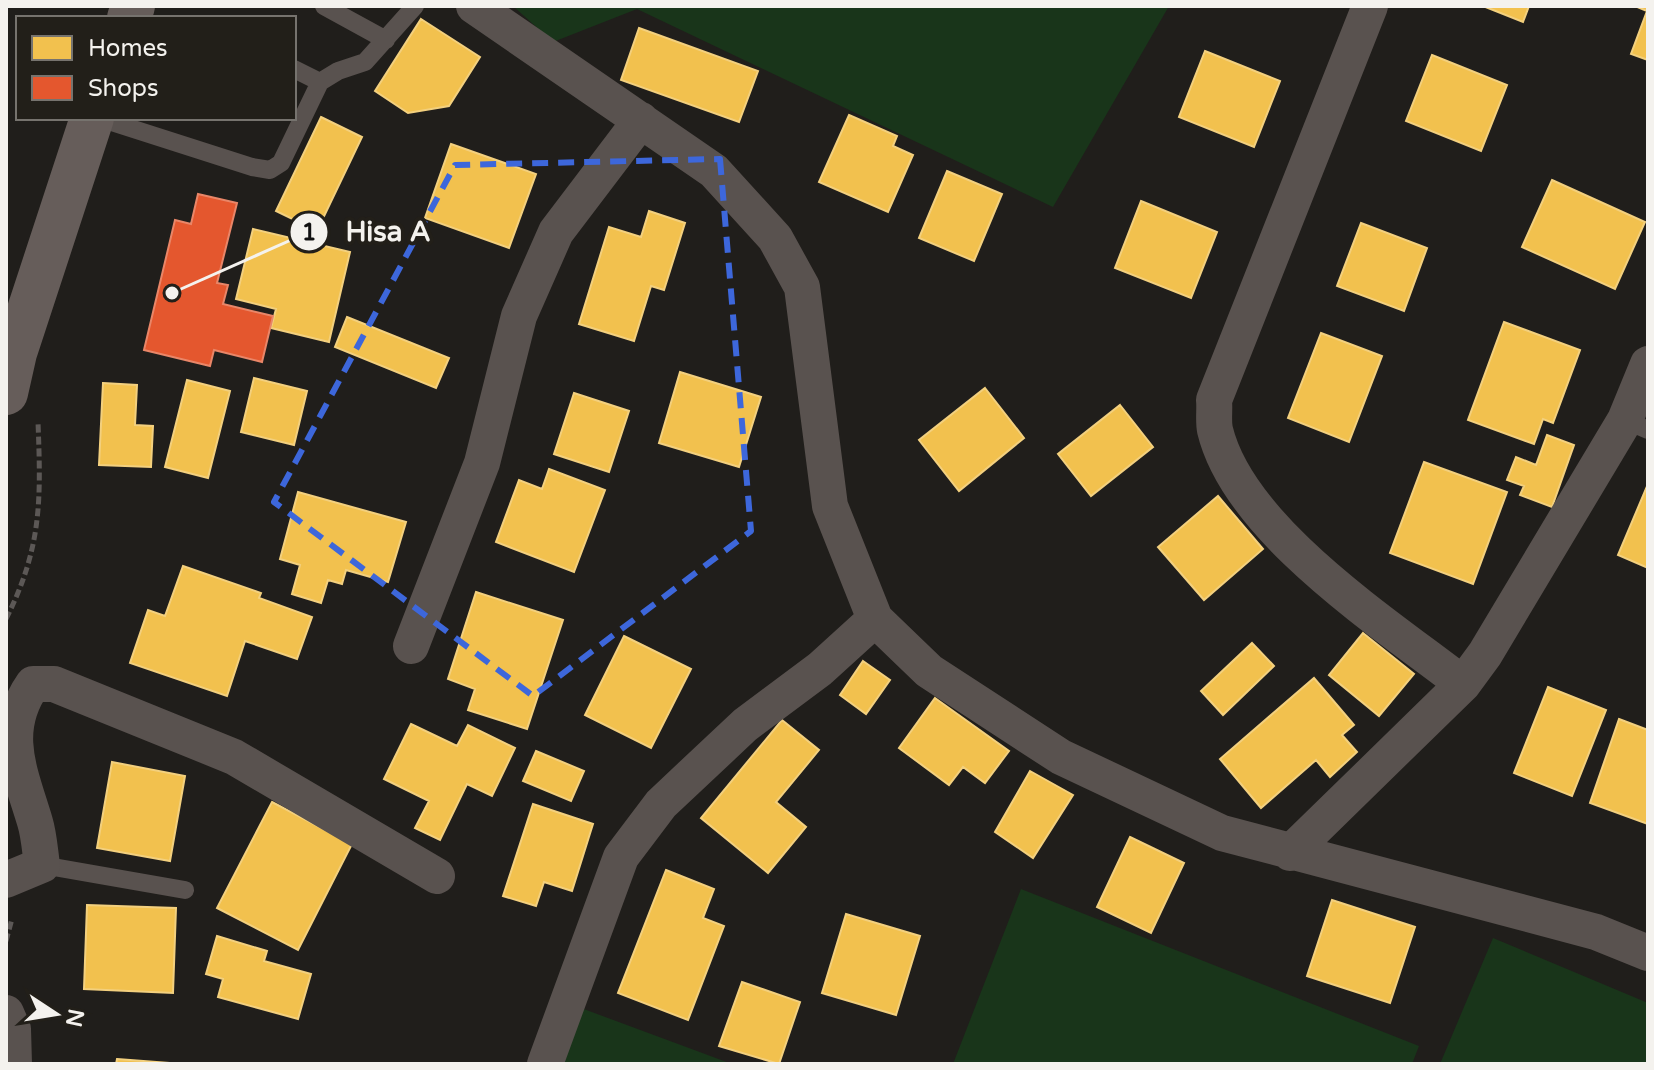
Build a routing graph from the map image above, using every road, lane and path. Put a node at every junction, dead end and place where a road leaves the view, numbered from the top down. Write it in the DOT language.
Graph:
graph roads {
  1 [pos="324,6"];
  2 [pos="415,6"];
  3 [pos="474,6"];
  4 [pos="1370,6"];
  5 [pos="386,40"];
  6 [pos="296,70"];
  7 [pos="320,82"];
  8 [pos="91,120"];
  9 [pos="105,120"];
  10 [pos="641,120"];
  11 [pos="1648,364"];
  12 [pos="9,366"];
  13 [pos="1637,425"];
  14 [pos="875,619"];
  15 [pos="411,646"];
  16 [pos="1463,684"];
  17 [pos="1290,853"];
  18 [pos="42,865"];
  19 [pos="437,876"];
  20 [pos="6,880"];
  21 [pos="185,890"];
  22 [pos="1648,953"];
  23 [pos="6,1013"];
  24 [pos="14,1064"];
  25 [pos="545,1064"];
  1 -- 5 [label="lane"];
  2 -- 5 [label="lane"];
  3 -- 10 [label="street"];
  4 -- 16 [label="street"];
  5 -- 7 [label="lane"];
  6 -- 7 [label="lane"];
  7 -- 9 [label="lane"];
  8 -- 12 [label="main road"];
  10 -- 14 [label="street"];
  10 -- 15 [label="street"];
  11 -- 13 [label="street"];
  13 -- 16 [label="street"];
  14 -- 17 [label="street"];
  14 -- 25 [label="street"];
  16 -- 17 [label="street"];
  17 -- 22 [label="street"];
  18 -- 19 [label="street"];
  18 -- 20 [label="street"];
  18 -- 21 [label="lane"];
  23 -- 24 [label="street"];
}
